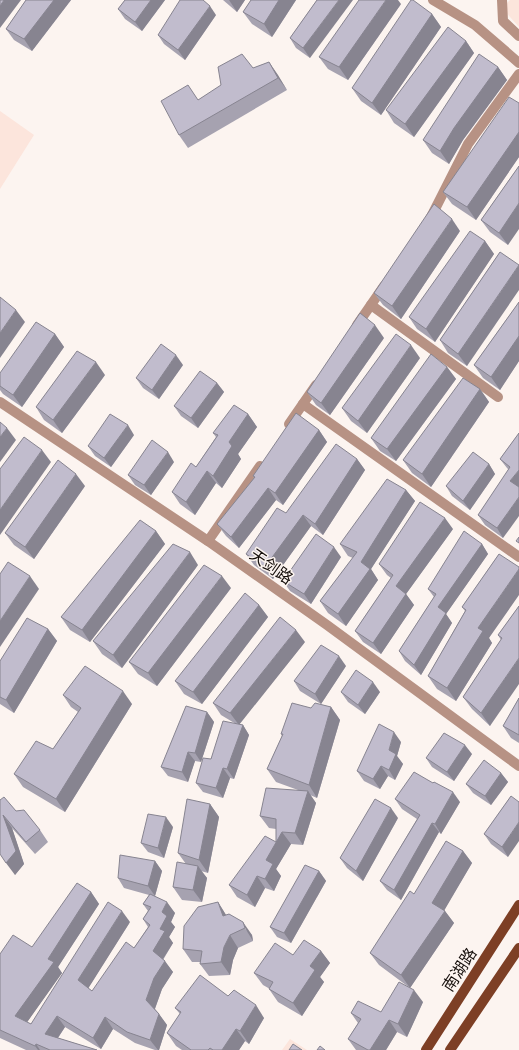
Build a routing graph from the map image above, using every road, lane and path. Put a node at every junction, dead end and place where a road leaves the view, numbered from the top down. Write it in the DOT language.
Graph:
graph roads {
  1 [pos="433,0"];
  2 [pos="502,0"];
  3 [pos="519,36"];
  4 [pos="519,63"];
  5 [pos="519,74"];
  6 [pos="426,225"];
  7 [pos="388,280"];
  8 [pos="371,305"];
  9 [pos="349,336"];
  10 [pos="320,379"];
  11 [pos="498,397"];
  12 [pos="0,402"];
  13 [pos="303,404"];
  14 [pos="285,430"];
  15 [pos="267,456"];
  16 [pos="208,541"];
  17 [pos="519,557"];
  18 [pos="519,766"];
  19 [pos="519,905"];
  20 [pos="519,948"];
  21 [pos="426,1050"];
  22 [pos="450,1050"];
  1 -- 4 [label="street"];
  2 -- 3 [label="street"];
  5 -- 6 [label="street"];
  7 -- 8 [label="street"];
  8 -- 9 [label="street"];
  8 -- 11 [label="street"];
  10 -- 13 [label="street"];
  12 -- 16 [label="street, 天剑路"];
  13 -- 14 [label="street"];
  13 -- 17 [label="street"];
  15 -- 16 [label="street"];
  16 -- 18 [label="street, 天剑路"];
  19 -- 21 [label="main road, 南湖路"];
  20 -- 22 [label="main road"];
}
